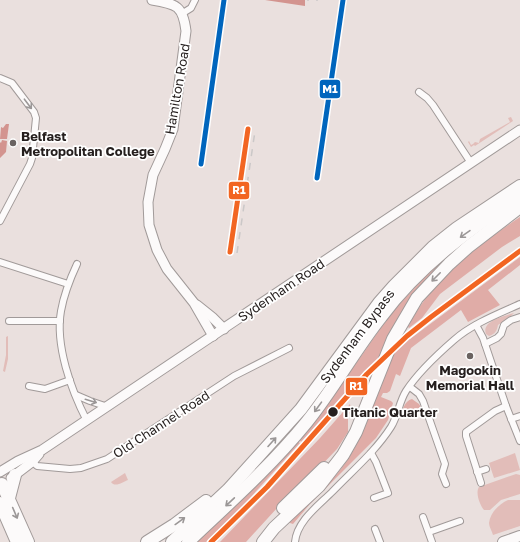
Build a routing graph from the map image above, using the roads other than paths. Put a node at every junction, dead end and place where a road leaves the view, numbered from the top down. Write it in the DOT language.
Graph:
graph roads {
  1 [pos="152,0"];
  2 [pos="195,0"];
  3 [pos="183,13"];
  4 [pos="0,78"];
  5 [pos="419,92"];
  6 [pos="520,130"];
  7 [pos="471,163"];
  8 [pos="520,186"];
  9 [pos="520,196"];
  10 [pos="520,207"];
  11 [pos="0,221"];
  12 [pos="0,262"];
  13 [pos="76,264"];
  14 [pos="68,284"];
  15 [pos="194,303"];
  16 [pos="520,304"];
  17 [pos="520,317"];
  18 [pos="9,321"];
  19 [pos="60,321"];
  20 [pos="476,325"];
  21 [pos="224,329"];
  22 [pos="213,336"];
  23 [pos="485,344"];
  24 [pos="289,348"];
  25 [pos="70,380"];
  26 [pos="29,386"];
  27 [pos="410,386"];
  28 [pos="76,395"];
  29 [pos="506,406"];
  30 [pos="108,407"];
  31 [pos="363,413"];
  32 [pos="520,416"];
  33 [pos="511,419"];
  34 [pos="87,421"];
  35 [pos="520,442"];
  36 [pos="371,453"];
  37 [pos="34,457"];
  38 [pos="0,462"];
  39 [pos="486,469"];
  40 [pos="13,470"];
  41 [pos="245,471"];
  42 [pos="0,472"];
  43 [pos="478,472"];
  44 [pos="0,483"];
  45 [pos="481,483"];
  46 [pos="446,484"];
  47 [pos="374,498"];
  48 [pos="2,502"];
  49 [pos="423,517"];
  50 [pos="460,521"];
  51 [pos="375,529"];
  52 [pos="429,532"];
  53 [pos="520,536"];
  54 [pos="507,541"];
  55 [pos="17,542"];
  56 [pos="28,542"];
  57 [pos="147,542"];
  58 [pos="172,542"];
  59 [pos="188,542"];
  60 [pos="254,542"];
  61 [pos="263,542"];
  62 [pos="295,542"];
  63 [pos="380,542"];
  64 [pos="432,542"];
  1 -- 3 [label="street"];
  2 -- 3 [label="street"];
  3 -- 15 [label="street, Hamilton Road"];
  4 -- 11 [label="street, one-way"];
  5 -- 7 [label="street"];
  6 -- 7 [label="street, Sydenham Road"];
  7 -- 21 [label="street, Sydenham Road"];
  41 -- 8 [label="highway, Sydenham Bypass, one-way"];
  9 -- 59 [label="highway, one-way"];
  10 -- 31 [label="highway, one-way"];
  12 -- 14 [label="street"];
  13 -- 14 [label="street"];
  14 -- 19 [label="street"];
  15 -- 21 [label="street, Hamilton Road"];
  15 -- 22 [label="street, Hamilton Road"];
  16 -- 20 [label="street"];
  17 -- 23 [label="street"];
  18 -- 19 [label="street"];
  19 -- 25 [label="street"];
  20 -- 23 [label="street"];
  20 -- 27 [label="street"];
  21 -- 22 [label="street, Sydenham Road"];
  22 -- 30 [label="street, Sydenham Road"];
  23 -- 29 [label="street"];
  24 -- 37 [label="street, Old Channel Road"];
  25 -- 26 [label="street"];
  25 -- 28 [label="street"];
  27 -- 36 [label="street"];
  27 -- 46 [label="street"];
  28 -- 30 [label="street, one-way"];
  28 -- 34 [label="street"];
  29 -- 33 [label="street"];
  29 -- 43 [label="street"];
  30 -- 34 [label="street, Sydenham Road"];
  31 -- 60 [label="highway"];
  31 -- 61 [label="highway"];
  32 -- 33 [label="street"];
  33 -- 35 [label="street"];
  34 -- 37 [label="street, Sydenham Road"];
  36 -- 47 [label="street"];
  36 -- 62 [label="street"];
  37 -- 40 [label="street, Sydenham Road"];
  37 -- 44 [label="street"];
  38 -- 40 [label="street"];
  39 -- 43 [label="street"];
  40 -- 42 [label="street, Sydenham Road"];
  40 -- 44 [label="street, Sydenham Road"];
  40 -- 48 [label="highway"];
  57 -- 41 [label="highway, one-way"];
  41 -- 58 [label="highway"];
  43 -- 45 [label="street"];
  44 -- 48 [label="highway"];
  48 -- 55 [label="highway"];
  48 -- 56 [label="highway, one-way"];
  49 -- 52 [label="street"];
  50 -- 52 [label="street"];
  51 -- 63 [label="street"];
  52 -- 64 [label="street"];
  53 -- 54 [label="main road"];
}
